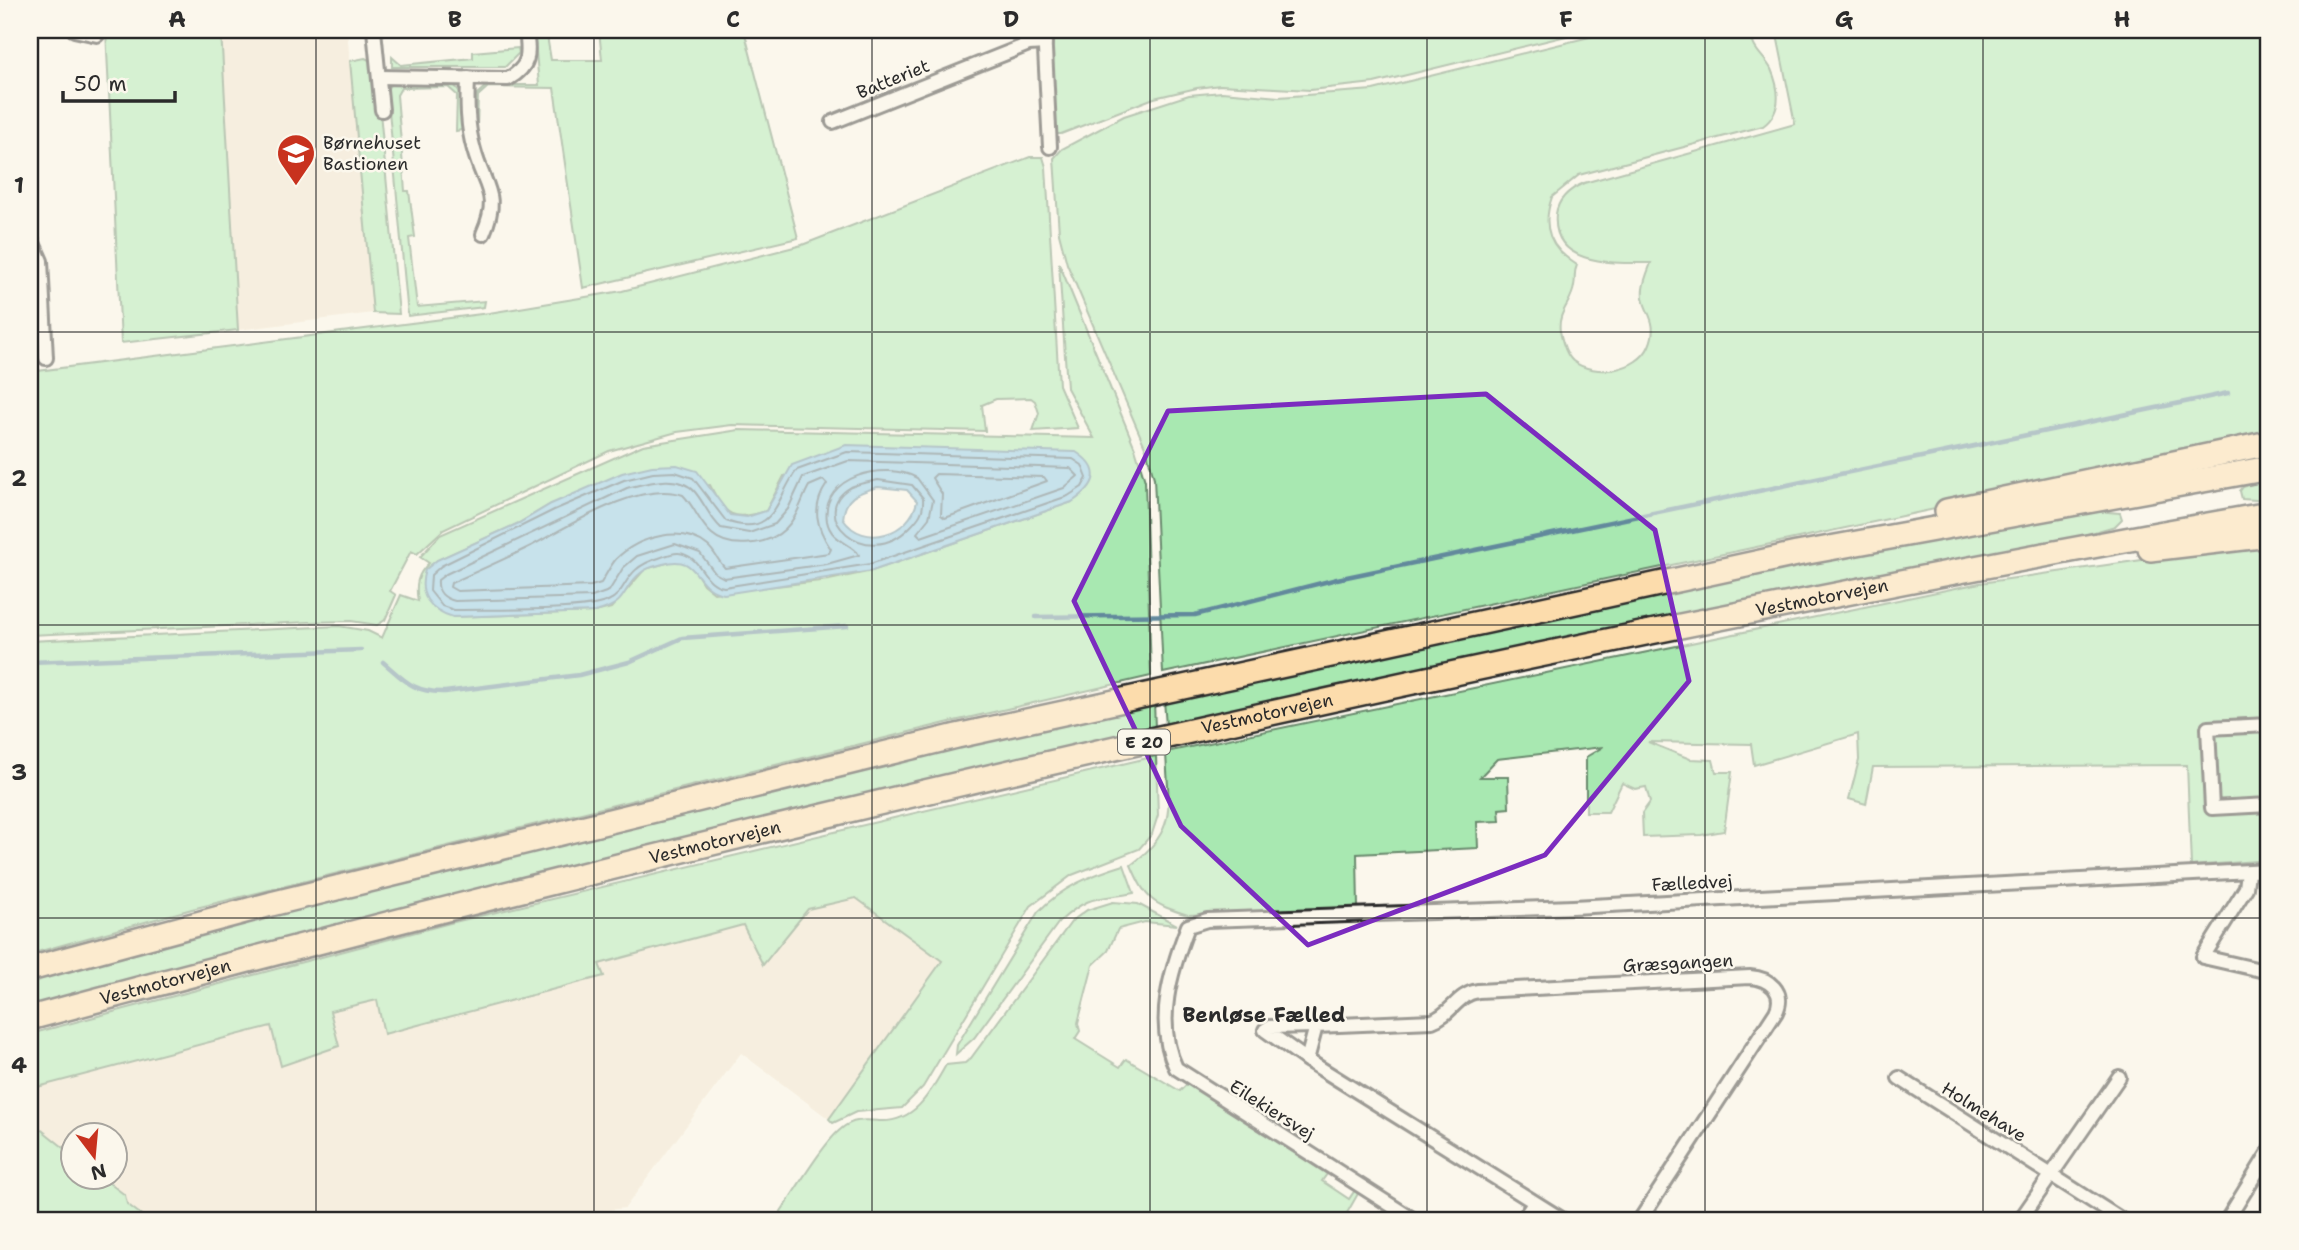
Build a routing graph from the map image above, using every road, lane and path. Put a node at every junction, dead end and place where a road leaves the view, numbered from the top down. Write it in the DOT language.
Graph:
graph roads {
  1 [pos="74,30"];
  2 [pos="374,30"];
  3 [pos="526,30"];
  4 [pos="97,35"];
  5 [pos="1045,36"];
  6 [pos="379,77"];
  7 [pos="468,78"];
  8 [pos="382,110"];
  9 [pos="833,122"];
  10 [pos="1050,146"];
  11 [pos="482,234"];
  12 [pos="30,236"];
  13 [pos="46,358"];
  14 [pos="2269,443"];
  15 [pos="2269,468"];
  16 [pos="2269,514"];
  17 [pos="2269,535"];
  18 [pos="1797,554"];
  19 [pos="2017,559"];
  20 [pos="2269,724"];
  21 [pos="2269,805"];
  22 [pos="2269,870"];
  23 [pos="2248,872"];
  24 [pos="30,969"];
  25 [pos="2269,972"];
  26 [pos="1169,994"];
  27 [pos="30,1018"];
  28 [pos="1316,1026"];
  29 [pos="1307,1060"];
  30 [pos="2119,1077"];
  31 [pos="1899,1078"];
  32 [pos="2269,1152"];
  33 [pos="2050,1175"];
  34 [pos="1534,1202"];
  35 [pos="1414,1220"];
  36 [pos="1522,1220"];
  37 [pos="1563,1220"];
  38 [pos="1640,1220"];
  39 [pos="2020,1220"];
  40 [pos="2122,1220"];
  41 [pos="2227,1220"];
  1 -- 4 [label="street"];
  2 -- 6 [label="street"];
  3 -- 7 [label="street"];
  5 -- 9 [label="street, Batteriet"];
  5 -- 10 [label="street, Batteriet"];
  6 -- 7 [label="street"];
  6 -- 8 [label="street"];
  7 -- 11 [label="street"];
  12 -- 13 [label="street"];
  14 -- 18 [label="highway"];
  15 -- 18 [label="highway"];
  16 -- 19 [label="highway, Vestmotorvejen / E 20"];
  17 -- 19 [label="highway"];
  18 -- 24 [label="highway"];
  19 -- 27 [label="highway, Vestmotorvejen / E 20"];
  20 -- 21 [label="street"];
  22 -- 23 [label="street, Fælledvej"];
  23 -- 25 [label="street"];
  23 -- 26 [label="street, Fælledvej"];
  26 -- 35 [label="street, Eilekiersvej"];
  28 -- 29 [label="street"];
  28 -- 29 [label="street, Græsgangen"];
  28 -- 38 [label="street, Græsgangen"];
  29 -- 34 [label="street, Græsgangen"];
  30 -- 33 [label="street"];
  31 -- 33 [label="street, Holmehave"];
  32 -- 41 [label="street"];
  33 -- 39 [label="street"];
  33 -- 40 [label="street, Holmehave"];
  34 -- 36 [label="street"];
  34 -- 37 [label="street, Græsgangen"];
}
